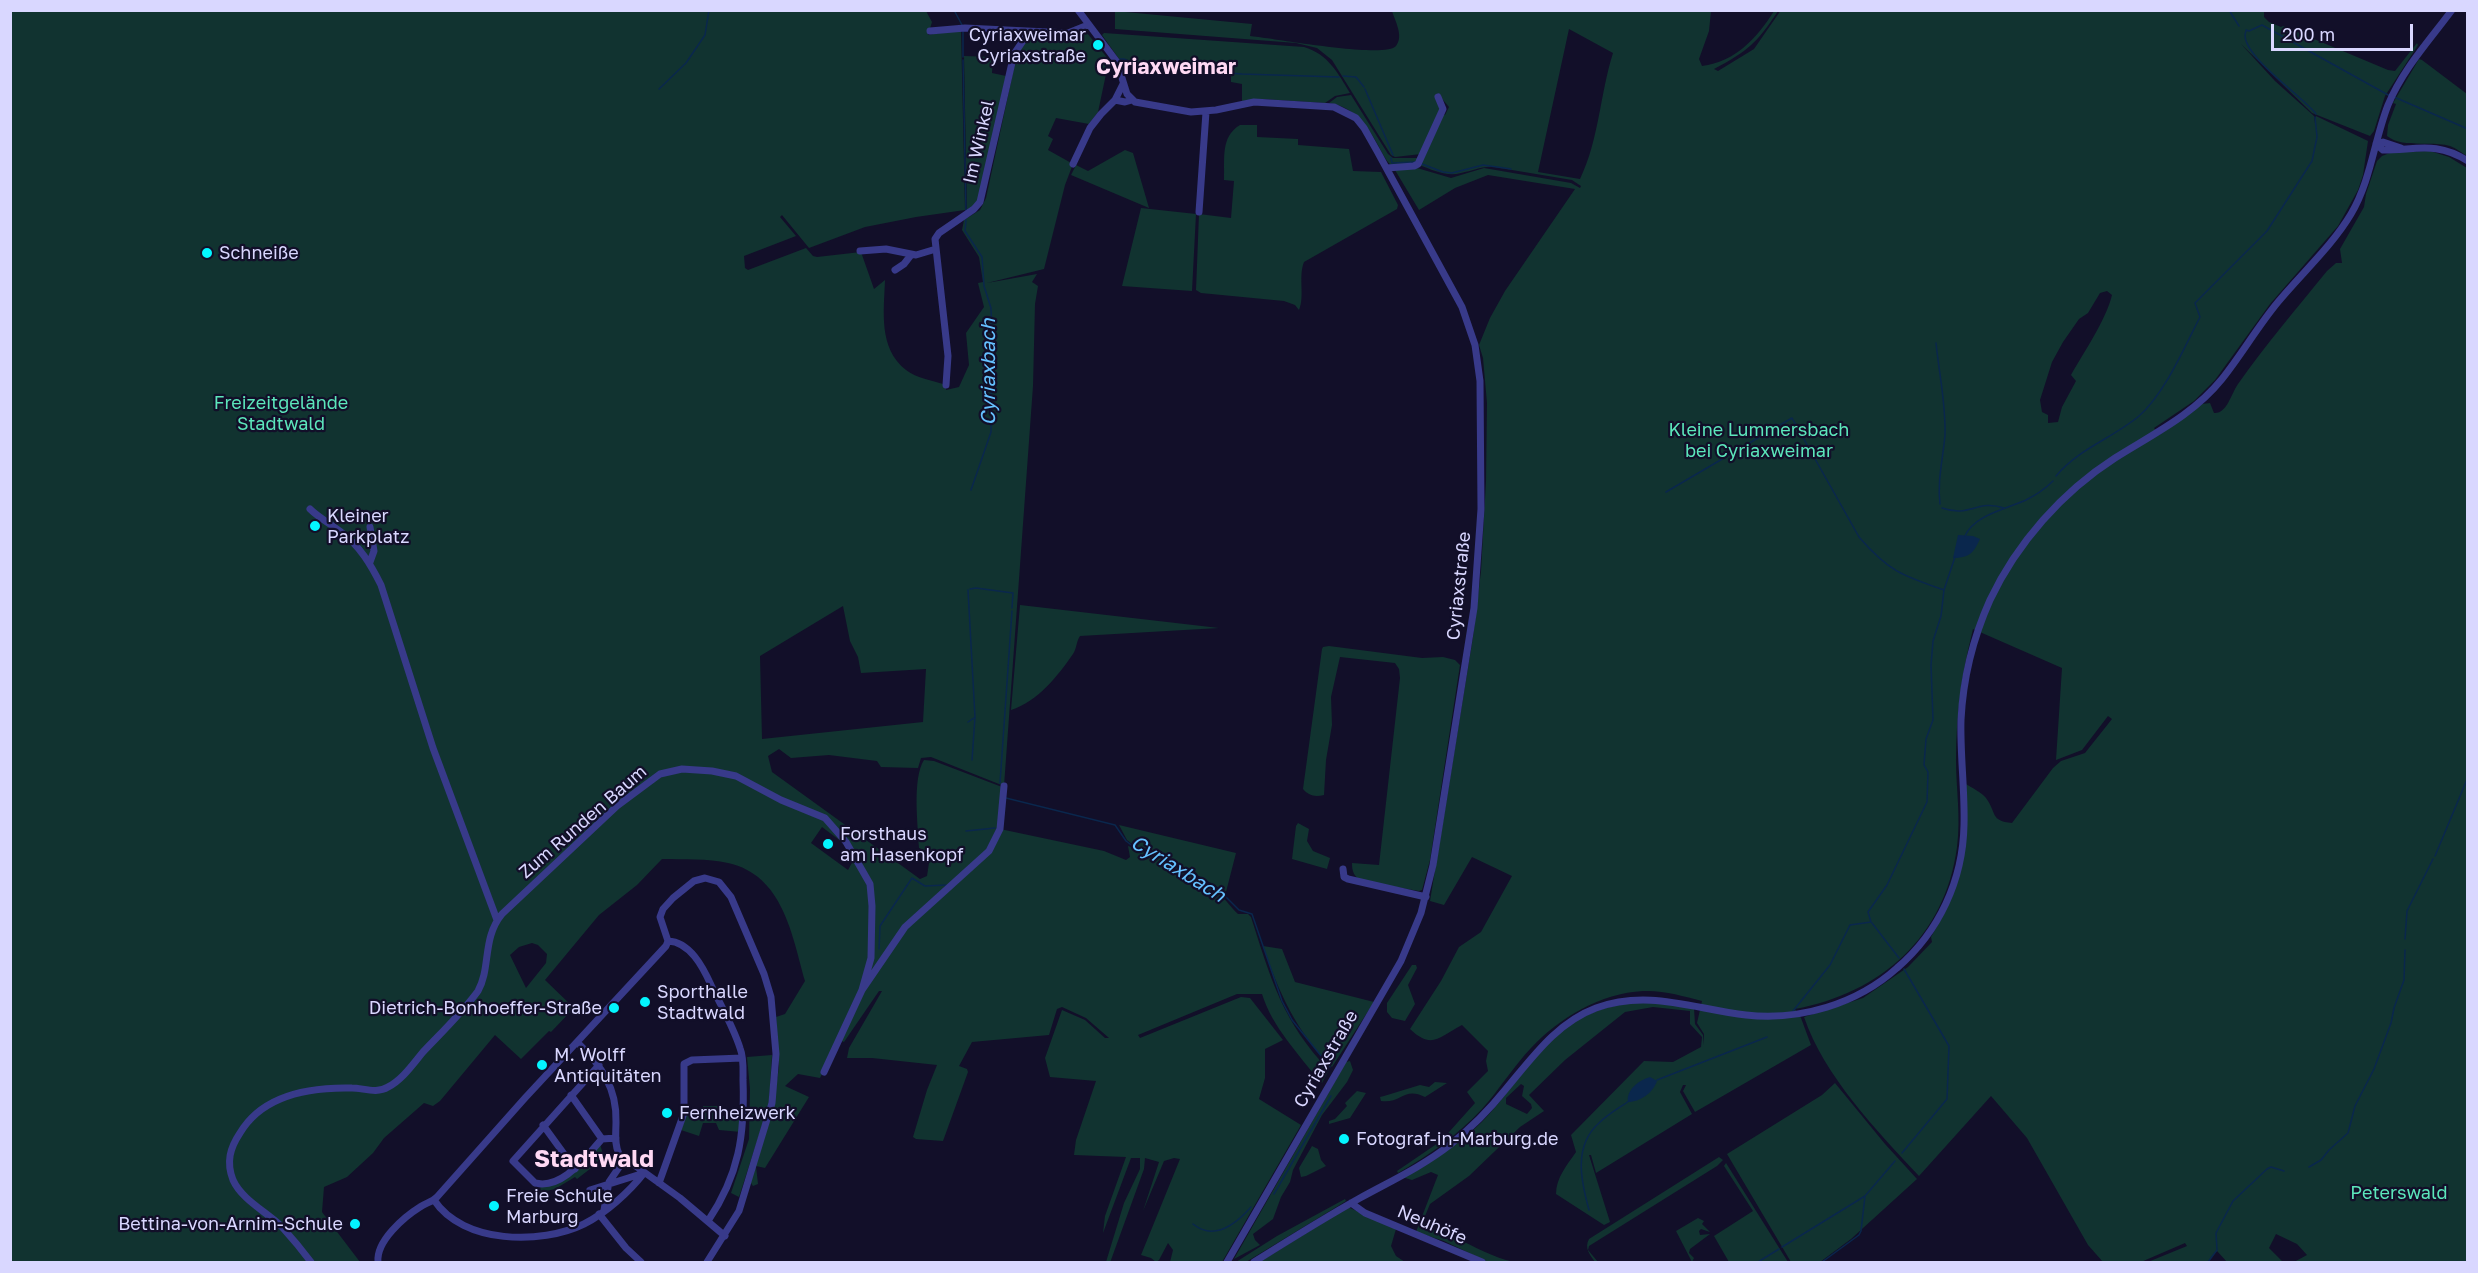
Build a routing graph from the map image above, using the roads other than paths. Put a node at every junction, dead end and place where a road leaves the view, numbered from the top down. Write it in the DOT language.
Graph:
graph roads {
  1 [pos="1078,10"];
  2 [pos="2452,10"];
  3 [pos="1088,25"];
  4 [pos="930,31"];
  5 [pos="1029,32"];
  6 [pos="1123,84"];
  7 [pos="1438,97"];
  8 [pos="1132,99"];
  9 [pos="1115,100"];
  10 [pos="1206,112"];
  11 [pos="2376,144"];
  12 [pos="2468,161"];
  13 [pos="1073,164"];
  14 [pos="1387,168"];
  15 [pos="1199,212"];
  16 [pos="936,249"];
  17 [pos="860,251"];
  18 [pos="911,255"];
  19 [pos="895,270"];
  20 [pos="946,385"];
  21 [pos="310,509"];
  22 [pos="370,527"];
  23 [pos="370,562"];
  24 [pos="1004,786"];
  25 [pos="1343,869"];
  26 [pos="1426,897"];
  27 [pos="497,920"];
  28 [pos="668,941"];
  29 [pos="862,990"];
  30 [pos="578,1043"];
  31 [pos="742,1058"];
  32 [pos="599,1065"];
  33 [pos="824,1072"];
  34 [pos="571,1095"];
  35 [pos="543,1125"];
  36 [pos="616,1138"];
  37 [pos="602,1139"];
  38 [pos="624,1160"];
  39 [pos="575,1169"];
  40 [pos="644,1173"];
  41 [pos="609,1182"];
  42 [pos="659,1183"];
  43 [pos="590,1190"];
  44 [pos="1359,1198"];
  45 [pos="434,1200"];
  46 [pos="1352,1203"];
  47 [pos="602,1212"];
  48 [pos="1370,1215"];
  49 [pos="708,1221"];
  50 [pos="725,1236"];
  51 [pos="311,1263"];
  52 [pos="378,1263"];
  53 [pos="641,1263"];
  54 [pos="705,1263"];
  55 [pos="1227,1263"];
  56 [pos="1254,1263"];
  57 [pos="1482,1263"];
  1 -- 3 [label="street"];
  2 -- 11 [label="street"];
  3 -- 5 [label="street"];
  3 -- 6 [label="street"];
  4 -- 5 [label="street"];
  5 -- 16 [label="street, Im Winkel"];
  6 -- 8 [label="street"];
  6 -- 9 [label="street"];
  7 -- 14 [label="street"];
  8 -- 9 [label="street, Cyriaxstraße"];
  8 -- 10 [label="street, Cyriaxstraße"];
  9 -- 13 [label="street"];
  10 -- 14 [label="street, Cyriaxstraße"];
  10 -- 15 [label="street"];
  11 -- 12 [label="street"];
  11 -- 44 [label="street"];
  14 -- 26 [label="street, Cyriaxstraße"];
  16 -- 18 [label="street"];
  16 -- 20 [label="street"];
  17 -- 18 [label="street"];
  18 -- 19 [label="street"];
  21 -- 23 [label="street"];
  22 -- 23 [label="street"];
  23 -- 27 [label="street"];
  24 -- 29 [label="street"];
  25 -- 26 [label="street"];
  26 -- 55 [label="street, Cyriaxstraße"];
  27 -- 29 [label="street, Zum Runden Baum"];
  27 -- 51 [label="street, Zum Runden Baum"];
  28 -- 30 [label="street"];
  28 -- 31 [label="street"];
  28 -- 50 [label="street"];
  29 -- 33 [label="street"];
  30 -- 32 [label="street"];
  30 -- 45 [label="street"];
  31 -- 42 [label="street"];
  31 -- 49 [label="street"];
  32 -- 34 [label="street"];
  32 -- 36 [label="street"];
  34 -- 35 [label="street"];
  34 -- 37 [label="street"];
  35 -- 39 [label="street"];
  35 -- 39 [label="street"];
  36 -- 37 [label="street"];
  36 -- 38 [label="street"];
  37 -- 39 [label="street"];
  38 -- 40 [label="street"];
  38 -- 41 [label="street"];
  40 -- 41 [label="street"];
  40 -- 42 [label="street"];
  40 -- 47 [label="street"];
  41 -- 43 [label="street"];
  41 -- 47 [label="street"];
  42 -- 49 [label="street"];
  44 -- 46 [label="street"];
  44 -- 48 [label="street, Neuhöfe"];
  45 -- 47 [label="street"];
  45 -- 52 [label="street"];
  46 -- 48 [label="street, Neuhöfe"];
  46 -- 56 [label="street"];
  47 -- 53 [label="street"];
  48 -- 57 [label="street, Neuhöfe"];
  49 -- 50 [label="street"];
  50 -- 54 [label="street"];
}
